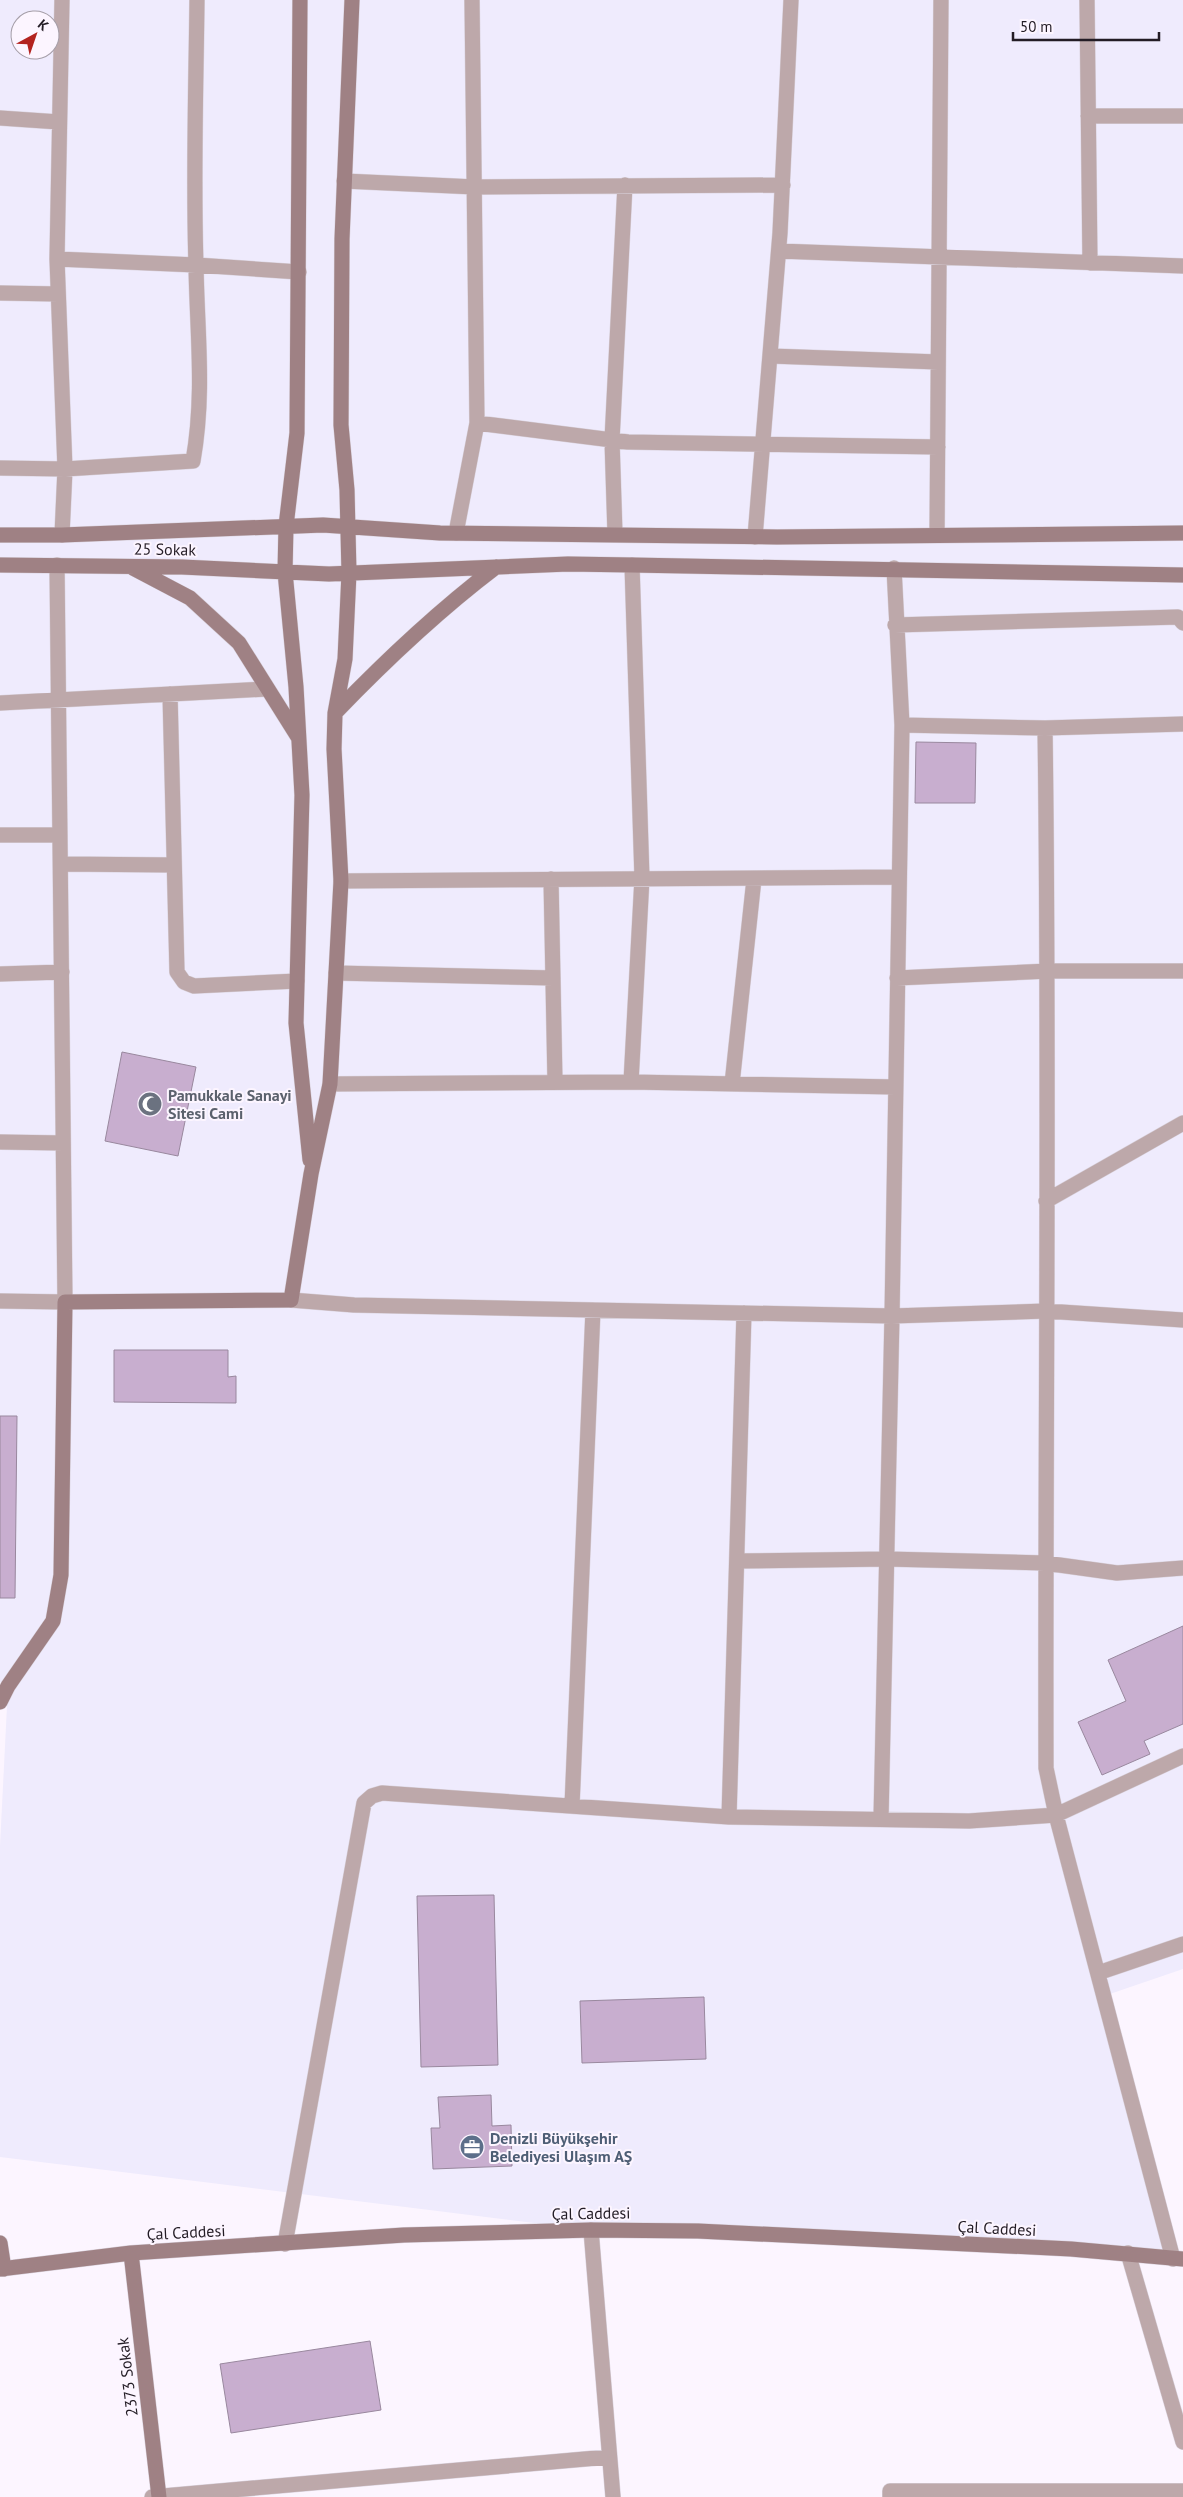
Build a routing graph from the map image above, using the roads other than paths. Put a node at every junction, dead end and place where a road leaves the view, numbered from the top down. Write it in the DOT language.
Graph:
graph roads {
  1 [pos="62,0"];
  2 [pos="197,0"];
  3 [pos="300,0"];
  4 [pos="352,0"];
  5 [pos="472,0"];
  6 [pos="791,0"];
  7 [pos="941,0"];
  8 [pos="1087,0"];
  9 [pos="1088,116"];
  10 [pos="1183,116"];
  11 [pos="0,118"];
  12 [pos="58,122"];
  13 [pos="344,180"];
  14 [pos="625,185"];
  15 [pos="783,185"];
  16 [pos="474,187"];
  17 [pos="779,251"];
  18 [pos="938,258"];
  19 [pos="57,260"];
  20 [pos="1090,263"];
  21 [pos="196,265"];
  22 [pos="1183,266"];
  23 [pos="299,272"];
  24 [pos="0,293"];
  25 [pos="58,294"];
  26 [pos="770,356"];
  27 [pos="938,362"];
  28 [pos="477,423"];
  29 [pos="612,440"];
  30 [pos="764,443"];
  31 [pos="938,447"];
  32 [pos="0,468"];
  33 [pos="65,469"];
  34 [pos="286,526"];
  35 [pos="349,527"];
  36 [pos="456,533"];
  37 [pos="1183,533"];
  38 [pos="615,534"];
  39 [pos="0,535"];
  40 [pos="62,535"];
  41 [pos="937,535"];
  42 [pos="755,537"];
  43 [pos="58,565"];
  44 [pos="632,565"];
  45 [pos="0,566"];
  46 [pos="130,566"];
  47 [pos="496,567"];
  48 [pos="894,568"];
  49 [pos="285,572"];
  50 [pos="349,573"];
  51 [pos="1183,576"];
  52 [pos="1183,622"];
  53 [pos="895,625"];
  54 [pos="266,689"];
  55 [pos="170,694"];
  56 [pos="59,700"];
  57 [pos="0,703"];
  58 [pos="335,714"];
  59 [pos="1183,724"];
  60 [pos="902,725"];
  61 [pos="1045,728"];
  62 [pos="299,739"];
  63 [pos="0,835"];
  64 [pos="60,835"];
  65 [pos="61,864"];
  66 [pos="174,865"];
  67 [pos="898,877"];
  68 [pos="642,878"];
  69 [pos="551,879"];
  70 [pos="754,879"];
  71 [pos="341,880"];
  72 [pos="1049,971"];
  73 [pos="1183,971"];
  74 [pos="62,972"];
  75 [pos="336,973"];
  76 [pos="0,974"];
  77 [pos="553,978"];
  78 [pos="897,978"];
  79 [pos="297,981"];
  80 [pos="555,1082"];
  81 [pos="631,1082"];
  82 [pos="330,1084"];
  83 [pos="732,1084"];
  84 [pos="895,1087"];
  85 [pos="1183,1122"];
  86 [pos="0,1142"];
  87 [pos="63,1143"];
  88 [pos="311,1174"];
  89 [pos="1046,1201"];
  90 [pos="292,1300"];
  91 [pos="0,1301"];
  92 [pos="65,1302"];
  93 [pos="593,1310"];
  94 [pos="1046,1311"];
  95 [pos="744,1313"];
  96 [pos="892,1316"];
  97 [pos="1183,1320"];
  98 [pos="887,1559"];
  99 [pos="737,1561"];
  100 [pos="1045,1563"];
  101 [pos="1183,1568"];
  102 [pos="4,1683"];
  103 [pos="0,1702"];
  104 [pos="1183,1756"];
  105 [pos="572,1806"];
  106 [pos="1056,1815"];
  107 [pos="729,1817"];
  108 [pos="881,1819"];
  109 [pos="1183,1944"];
  110 [pos="1098,1974"];
  111 [pos="591,2230"];
  112 [pos="0,2243"];
  113 [pos="285,2244"];
  114 [pos="131,2253"];
  115 [pos="1128,2253"];
  116 [pos="1178,2259"];
  117 [pos="2,2269"];
  118 [pos="1183,2442"];
  119 [pos="608,2457"];
  120 [pos="1183,2491"];
  121 [pos="157,2496"];
  122 [pos="613,2497"];
  123 [pos="890,2497"];
  1 -- 12 [label="street"];
  2 -- 21 [label="street"];
  3 -- 23 [label="street"];
  4 -- 13 [label="street"];
  5 -- 16 [label="street"];
  6 -- 15 [label="street"];
  7 -- 18 [label="street"];
  8 -- 9 [label="street"];
  9 -- 10 [label="street"];
  9 -- 20 [label="street"];
  11 -- 12 [label="street"];
  12 -- 19 [label="street"];
  13 -- 16 [label="street"];
  13 -- 35 [label="street"];
  14 -- 15 [label="street"];
  14 -- 16 [label="street"];
  14 -- 29 [label="street"];
  15 -- 17 [label="street"];
  16 -- 28 [label="street"];
  17 -- 18 [label="street"];
  17 -- 26 [label="street"];
  18 -- 20 [label="street"];
  18 -- 27 [label="street"];
  19 -- 21 [label="street"];
  19 -- 25 [label="street"];
  20 -- 22 [label="street"];
  21 -- 23 [label="street"];
  21 -- 33 [label="street"];
  23 -- 34 [label="street"];
  24 -- 25 [label="street"];
  25 -- 33 [label="street"];
  26 -- 27 [label="street"];
  26 -- 30 [label="street"];
  27 -- 31 [label="street"];
  28 -- 29 [label="street"];
  28 -- 36 [label="street"];
  29 -- 30 [label="street"];
  29 -- 38 [label="street"];
  30 -- 31 [label="street"];
  30 -- 42 [label="street"];
  31 -- 41 [label="street"];
  32 -- 33 [label="street"];
  33 -- 40 [label="street"];
  34 -- 35 [label="street, 25 Sokak"];
  34 -- 40 [label="street, 25 Sokak"];
  34 -- 49 [label="street"];
  35 -- 36 [label="street, 25 Sokak"];
  35 -- 50 [label="street"];
  36 -- 38 [label="street, 25 Sokak"];
  37 -- 41 [label="street, 25 Sokak"];
  38 -- 42 [label="street, 25 Sokak"];
  39 -- 40 [label="street, 25 Sokak"];
  41 -- 42 [label="street, 25 Sokak"];
  43 -- 45 [label="street, 25 Sokak"];
  43 -- 46 [label="street, 25 Sokak"];
  43 -- 56 [label="street"];
  44 -- 47 [label="street, 25 Sokak"];
  44 -- 48 [label="street, 25 Sokak"];
  44 -- 68 [label="street"];
  46 -- 49 [label="street, 25 Sokak"];
  46 -- 54 [label="street"];
  47 -- 50 [label="street, 25 Sokak"];
  47 -- 58 [label="street"];
  48 -- 51 [label="street, 25 Sokak"];
  48 -- 53 [label="street"];
  49 -- 50 [label="street, 25 Sokak"];
  49 -- 62 [label="street"];
  50 -- 58 [label="street"];
  52 -- 53 [label="street"];
  53 -- 60 [label="street"];
  54 -- 55 [label="street"];
  54 -- 62 [label="street"];
  55 -- 56 [label="street"];
  55 -- 66 [label="street"];
  56 -- 57 [label="street"];
  56 -- 64 [label="street"];
  58 -- 71 [label="street"];
  59 -- 61 [label="street"];
  60 -- 61 [label="street"];
  60 -- 67 [label="street"];
  61 -- 72 [label="street"];
  62 -- 79 [label="street"];
  63 -- 64 [label="street"];
  64 -- 65 [label="street"];
  65 -- 66 [label="street"];
  65 -- 74 [label="street"];
  66 -- 79 [label="street"];
  67 -- 70 [label="street"];
  67 -- 78 [label="street"];
  68 -- 69 [label="street"];
  68 -- 70 [label="street"];
  68 -- 81 [label="street"];
  69 -- 71 [label="street"];
  69 -- 77 [label="street"];
  70 -- 83 [label="street"];
  71 -- 75 [label="street"];
  72 -- 73 [label="street"];
  72 -- 78 [label="street"];
  72 -- 89 [label="street"];
  74 -- 76 [label="street"];
  74 -- 87 [label="street"];
  75 -- 77 [label="street"];
  75 -- 82 [label="street"];
  77 -- 80 [label="street"];
  78 -- 84 [label="street"];
  79 -- 88 [label="street"];
  80 -- 81 [label="street"];
  80 -- 82 [label="street"];
  81 -- 83 [label="street"];
  82 -- 88 [label="street"];
  83 -- 84 [label="street"];
  84 -- 96 [label="street"];
  85 -- 89 [label="street"];
  86 -- 87 [label="street"];
  87 -- 92 [label="street"];
  88 -- 90 [label="street"];
  89 -- 94 [label="street"];
  90 -- 92 [label="street"];
  90 -- 93 [label="street"];
  91 -- 92 [label="street"];
  92 -- 102 [label="street"];
  93 -- 95 [label="street"];
  93 -- 105 [label="street"];
  94 -- 96 [label="street"];
  94 -- 97 [label="street"];
  94 -- 100 [label="street"];
  95 -- 96 [label="street"];
  95 -- 99 [label="street"];
  96 -- 98 [label="street"];
  98 -- 99 [label="street"];
  98 -- 100 [label="street"];
  98 -- 108 [label="street"];
  99 -- 107 [label="street"];
  100 -- 101 [label="street"];
  100 -- 106 [label="street"];
  102 -- 103 [label="street"];
  104 -- 106 [label="street"];
  105 -- 107 [label="street"];
  105 -- 113 [label="street"];
  106 -- 108 [label="street"];
  106 -- 110 [label="street"];
  107 -- 108 [label="street"];
  109 -- 110 [label="street"];
  110 -- 116 [label="street"];
  111 -- 113 [label="street, Çal Caddesi"];
  111 -- 115 [label="street, Çal Caddesi"];
  111 -- 119 [label="street"];
  112 -- 117 [label="street"];
  113 -- 114 [label="street, Çal Caddesi"];
  114 -- 117 [label="street, Çal Caddesi"];
  114 -- 121 [label="street, 2373 Sokak"];
  115 -- 116 [label="street, Çal Caddesi"];
  115 -- 118 [label="street"];
  119 -- 121 [label="street"];
  119 -- 122 [label="street"];
  120 -- 123 [label="street"];
}
